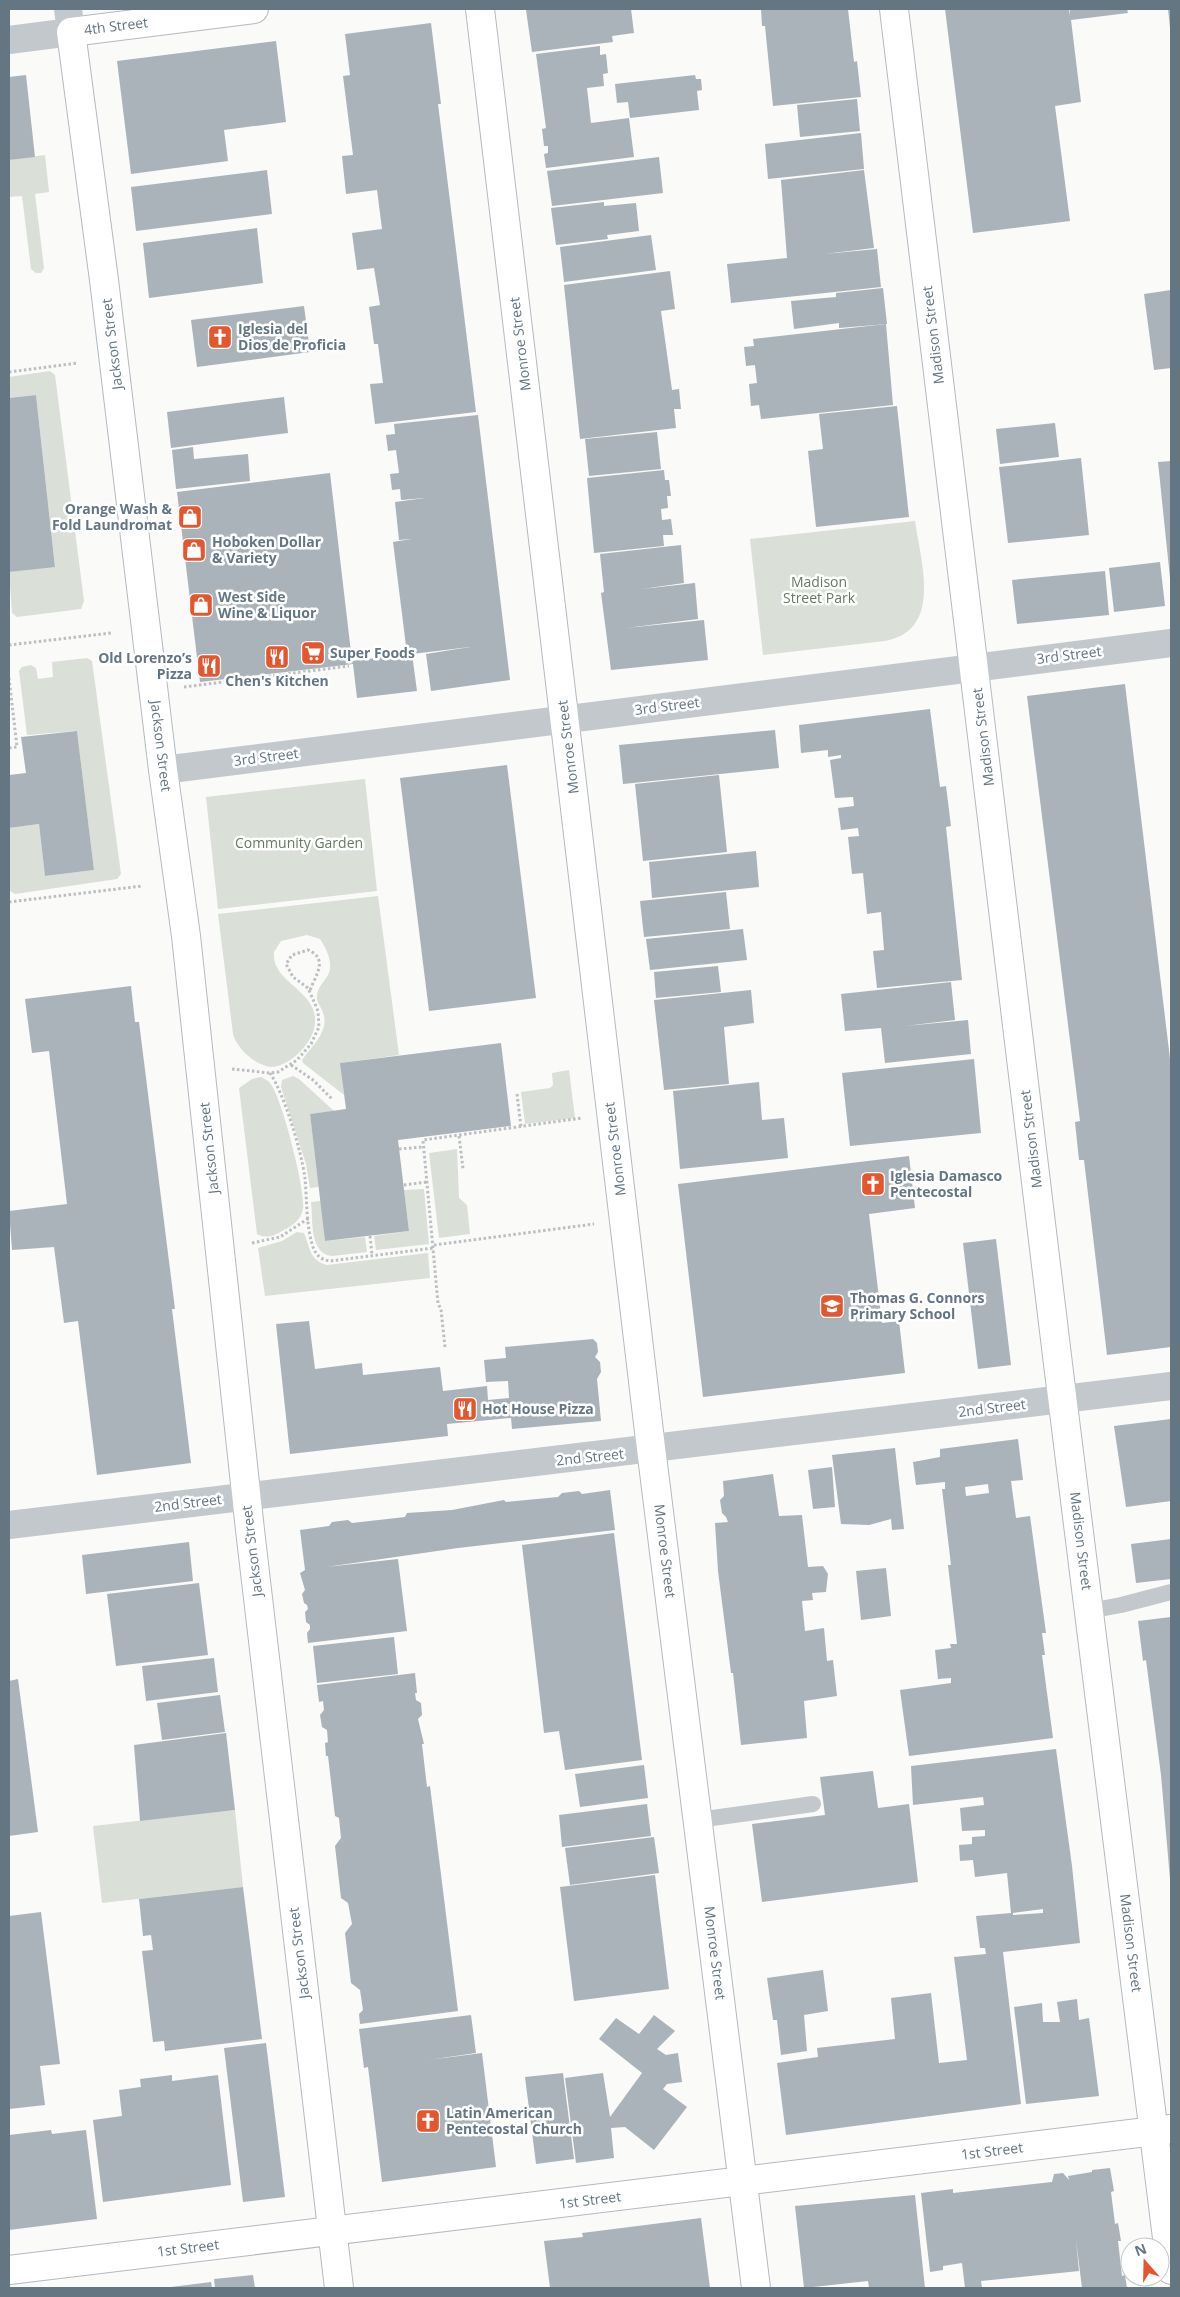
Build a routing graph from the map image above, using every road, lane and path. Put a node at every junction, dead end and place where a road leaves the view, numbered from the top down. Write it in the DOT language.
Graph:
graph roads {
  1 [pos="254,9"];
  2 [pos="480,9"];
  3 [pos="894,9"];
  4 [pos="70,21"];
  5 [pos="9,40"];
  6 [pos="78,363"];
  7 [pos="9,372"];
  8 [pos="111,633"];
  9 [pos="1171,643"];
  10 [pos="9,645"];
  11 [pos="349,666"];
  12 [pos="975,666"];
  13 [pos="9,678"];
  14 [pos="182,688"];
  15 [pos="565,720"];
  16 [pos="9,748"];
  17 [pos="163,770"];
  18 [pos="142,886"];
  19 [pos="9,902"];
  20 [pos="310,991"];
  21 [pos="291,1065"];
  22 [pos="227,1069"];
  23 [pos="270,1073"];
  24 [pos="517,1094"];
  25 [pos="333,1100"];
  26 [pos="584,1118"];
  27 [pos="521,1127"];
  28 [pos="459,1136"];
  29 [pos="423,1147"];
  30 [pos="399,1149"];
  31 [pos="463,1170"];
  32 [pos="427,1182"];
  33 [pos="404,1185"];
  34 [pos="309,1218"];
  35 [pos="598,1224"];
  36 [pos="370,1236"];
  37 [pos="248,1244"];
  38 [pos="434,1246"];
  39 [pos="372,1255"];
  40 [pos="445,1347"];
  41 [pos="1171,1386"];
  42 [pos="1063,1399"];
  43 [pos="652,1450"];
  44 [pos="246,1496"];
  45 [pos="9,1525"];
  46 [pos="1171,1592"];
  47 [pos="1089,1611"];
  48 [pos="813,1804"];
  49 [pos="698,1820"];
  50 [pos="1163,2130"];
  51 [pos="744,2181"];
  52 [pos="332,2230"];
  53 [pos="9,2270"];
  54 [pos="1171,2270"];
  55 [pos="339,2288"];
  56 [pos="756,2288"];
  1 -- 4 [label="street, 4th Street"];
  2 -- 15 [label="street, Monroe Street"];
  3 -- 12 [label="street, Madison Street"];
  4 -- 5 [label="street, 4th Street"];
  4 -- 17 [label="street, Jackson Street"];
  6 -- 7 [label="path"];
  8 -- 10 [label="path"];
  9 -- 12 [label="street, 3rd Street"];
  11 -- 14 [label="path"];
  12 -- 15 [label="street, 3rd Street"];
  12 -- 42 [label="street, Madison Street"];
  13 -- 16 [label="path"];
  15 -- 17 [label="street, 3rd Street"];
  15 -- 43 [label="street, Monroe Street"];
  17 -- 44 [label="street, Jackson Street"];
  18 -- 19 [label="path"];
  20 -- 20 [label="path"];
  20 -- 21 [label="path"];
  21 -- 23 [label="path"];
  21 -- 25 [label="path"];
  22 -- 23 [label="path"];
  23 -- 34 [label="path"];
  24 -- 27 [label="path"];
  26 -- 27 [label="path"];
  27 -- 28 [label="path"];
  28 -- 29 [label="path"];
  28 -- 31 [label="path"];
  29 -- 30 [label="path"];
  29 -- 32 [label="path"];
  32 -- 33 [label="path"];
  32 -- 38 [label="path"];
  34 -- 37 [label="path"];
  34 -- 39 [label="path"];
  35 -- 38 [label="path"];
  36 -- 39 [label="path"];
  38 -- 39 [label="path"];
  38 -- 40 [label="path"];
  41 -- 42 [label="street, 2nd Street"];
  42 -- 43 [label="street, 2nd Street"];
  42 -- 47 [label="street, Madison Street"];
  43 -- 44 [label="street, 2nd Street"];
  43 -- 49 [label="street, Monroe Street"];
  44 -- 45 [label="street, 2nd Street"];
  44 -- 52 [label="street, Jackson Street"];
  46 -- 47 [label="lane"];
  47 -- 50 [label="street, Madison Street"];
  48 -- 49 [label="lane"];
  49 -- 51 [label="street, Monroe Street"];
  50 -- 51 [label="street, 1st Street"];
  50 -- 54 [label="street, Madison Street"];
  51 -- 52 [label="street, 1st Street"];
  51 -- 56 [label="street, Monroe Street"];
  52 -- 53 [label="street, 1st Street"];
  52 -- 55 [label="street, Jackson Street"];
}
